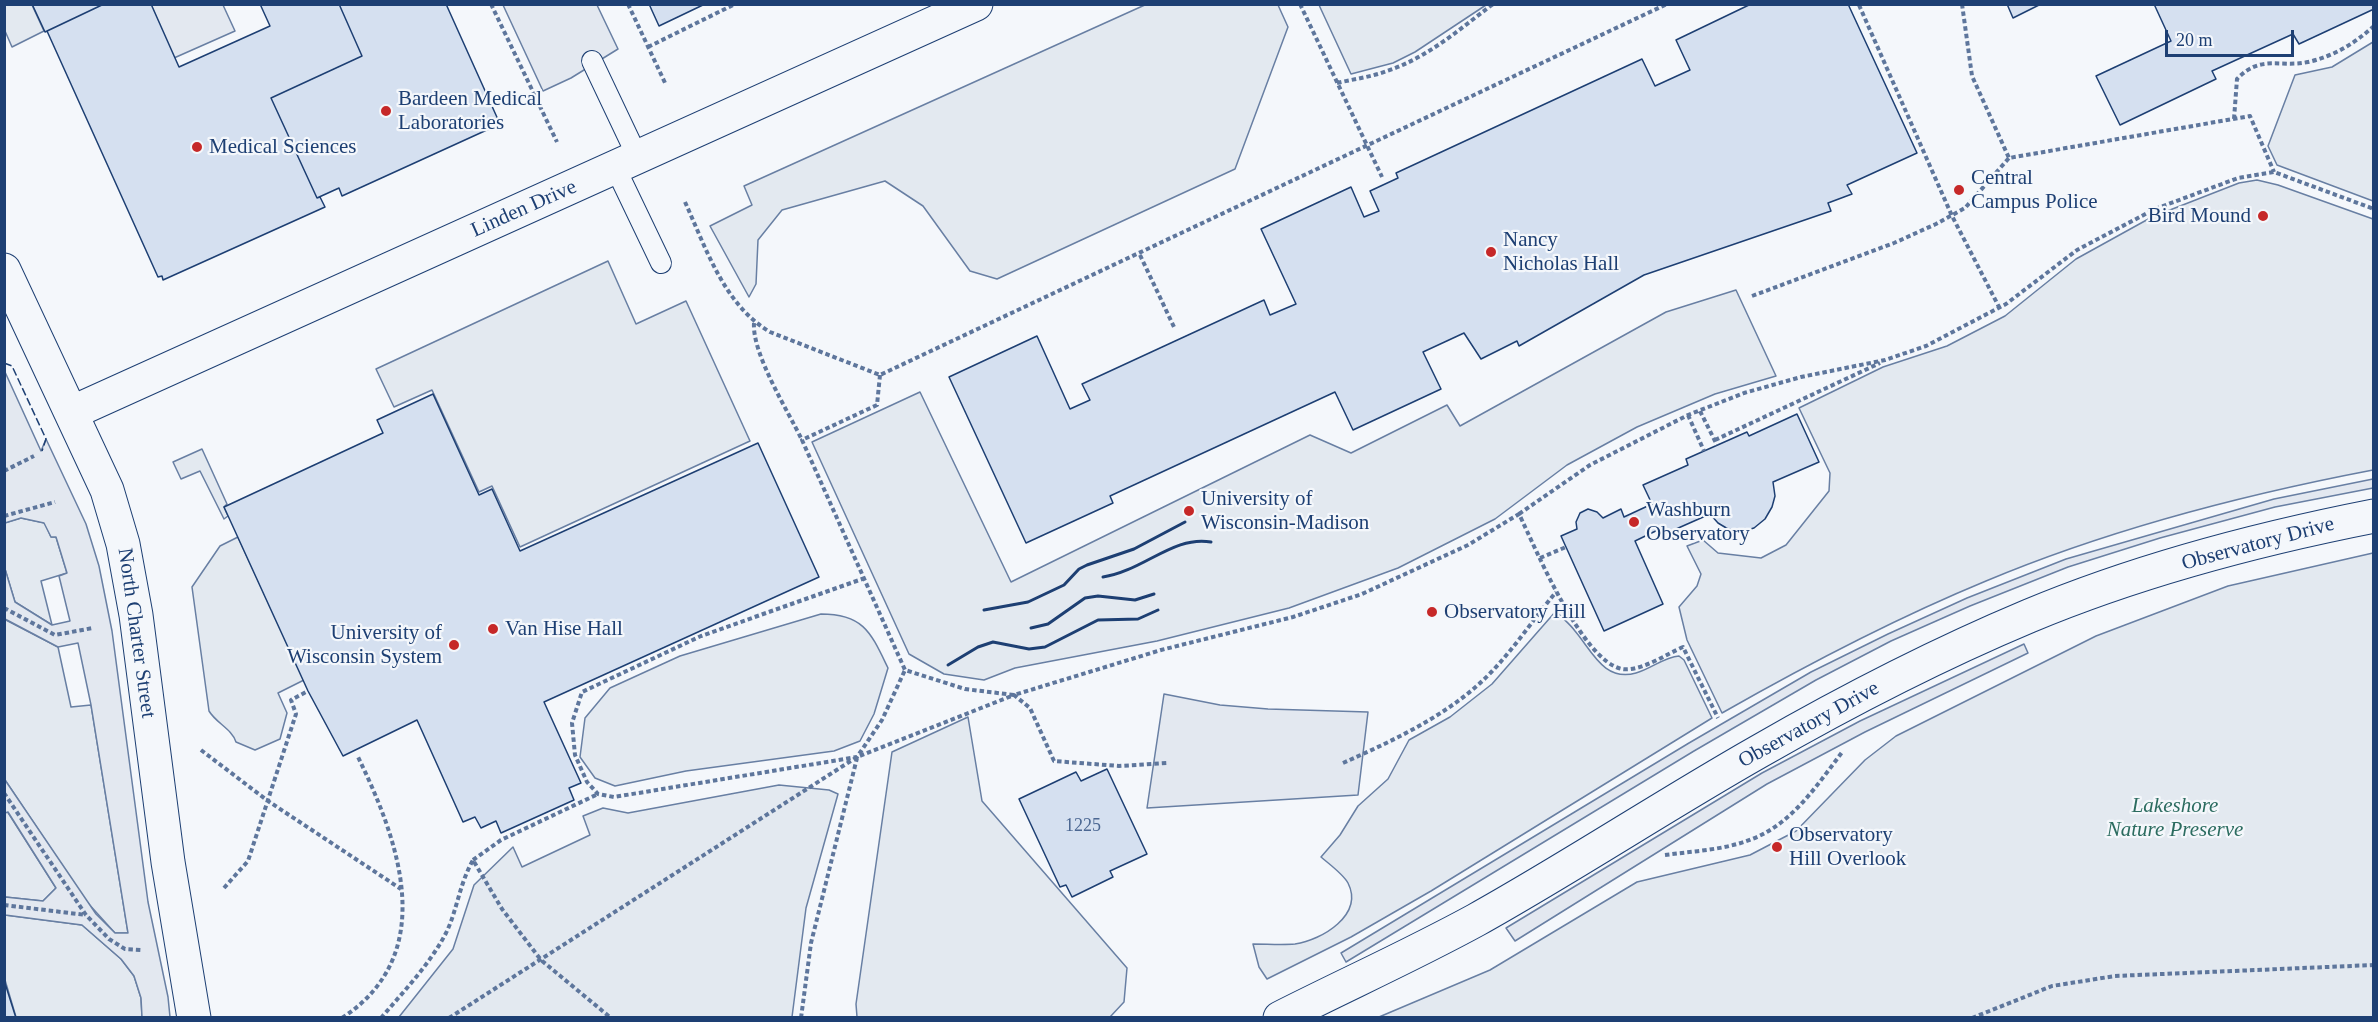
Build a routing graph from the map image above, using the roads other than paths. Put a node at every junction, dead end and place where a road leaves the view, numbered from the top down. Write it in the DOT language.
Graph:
graph roads {
  1 [pos="976,4"];
  2 [pos="592,61"];
  3 [pos="626,163"];
  4 [pos="661,263"];
  5 [pos="4,270"];
  6 [pos="12,305"];
  7 [pos="71,412"];
  8 [pos="2373,516"];
  9 [pos="194,1017"];
  10 [pos="1280,1017"];
  1 -- 3 [label="street, Linden Drive"];
  2 -- 3 [label="lane"];
  3 -- 4 [label="lane"];
  3 -- 7 [label="street, Linden Drive"];
  5 -- 6 [label="street, North Charter Street"];
  6 -- 7 [label="street, North Charter Street"];
  7 -- 9 [label="street, North Charter Street"];
  8 -- 10 [label="street, Observatory Drive"];
}
